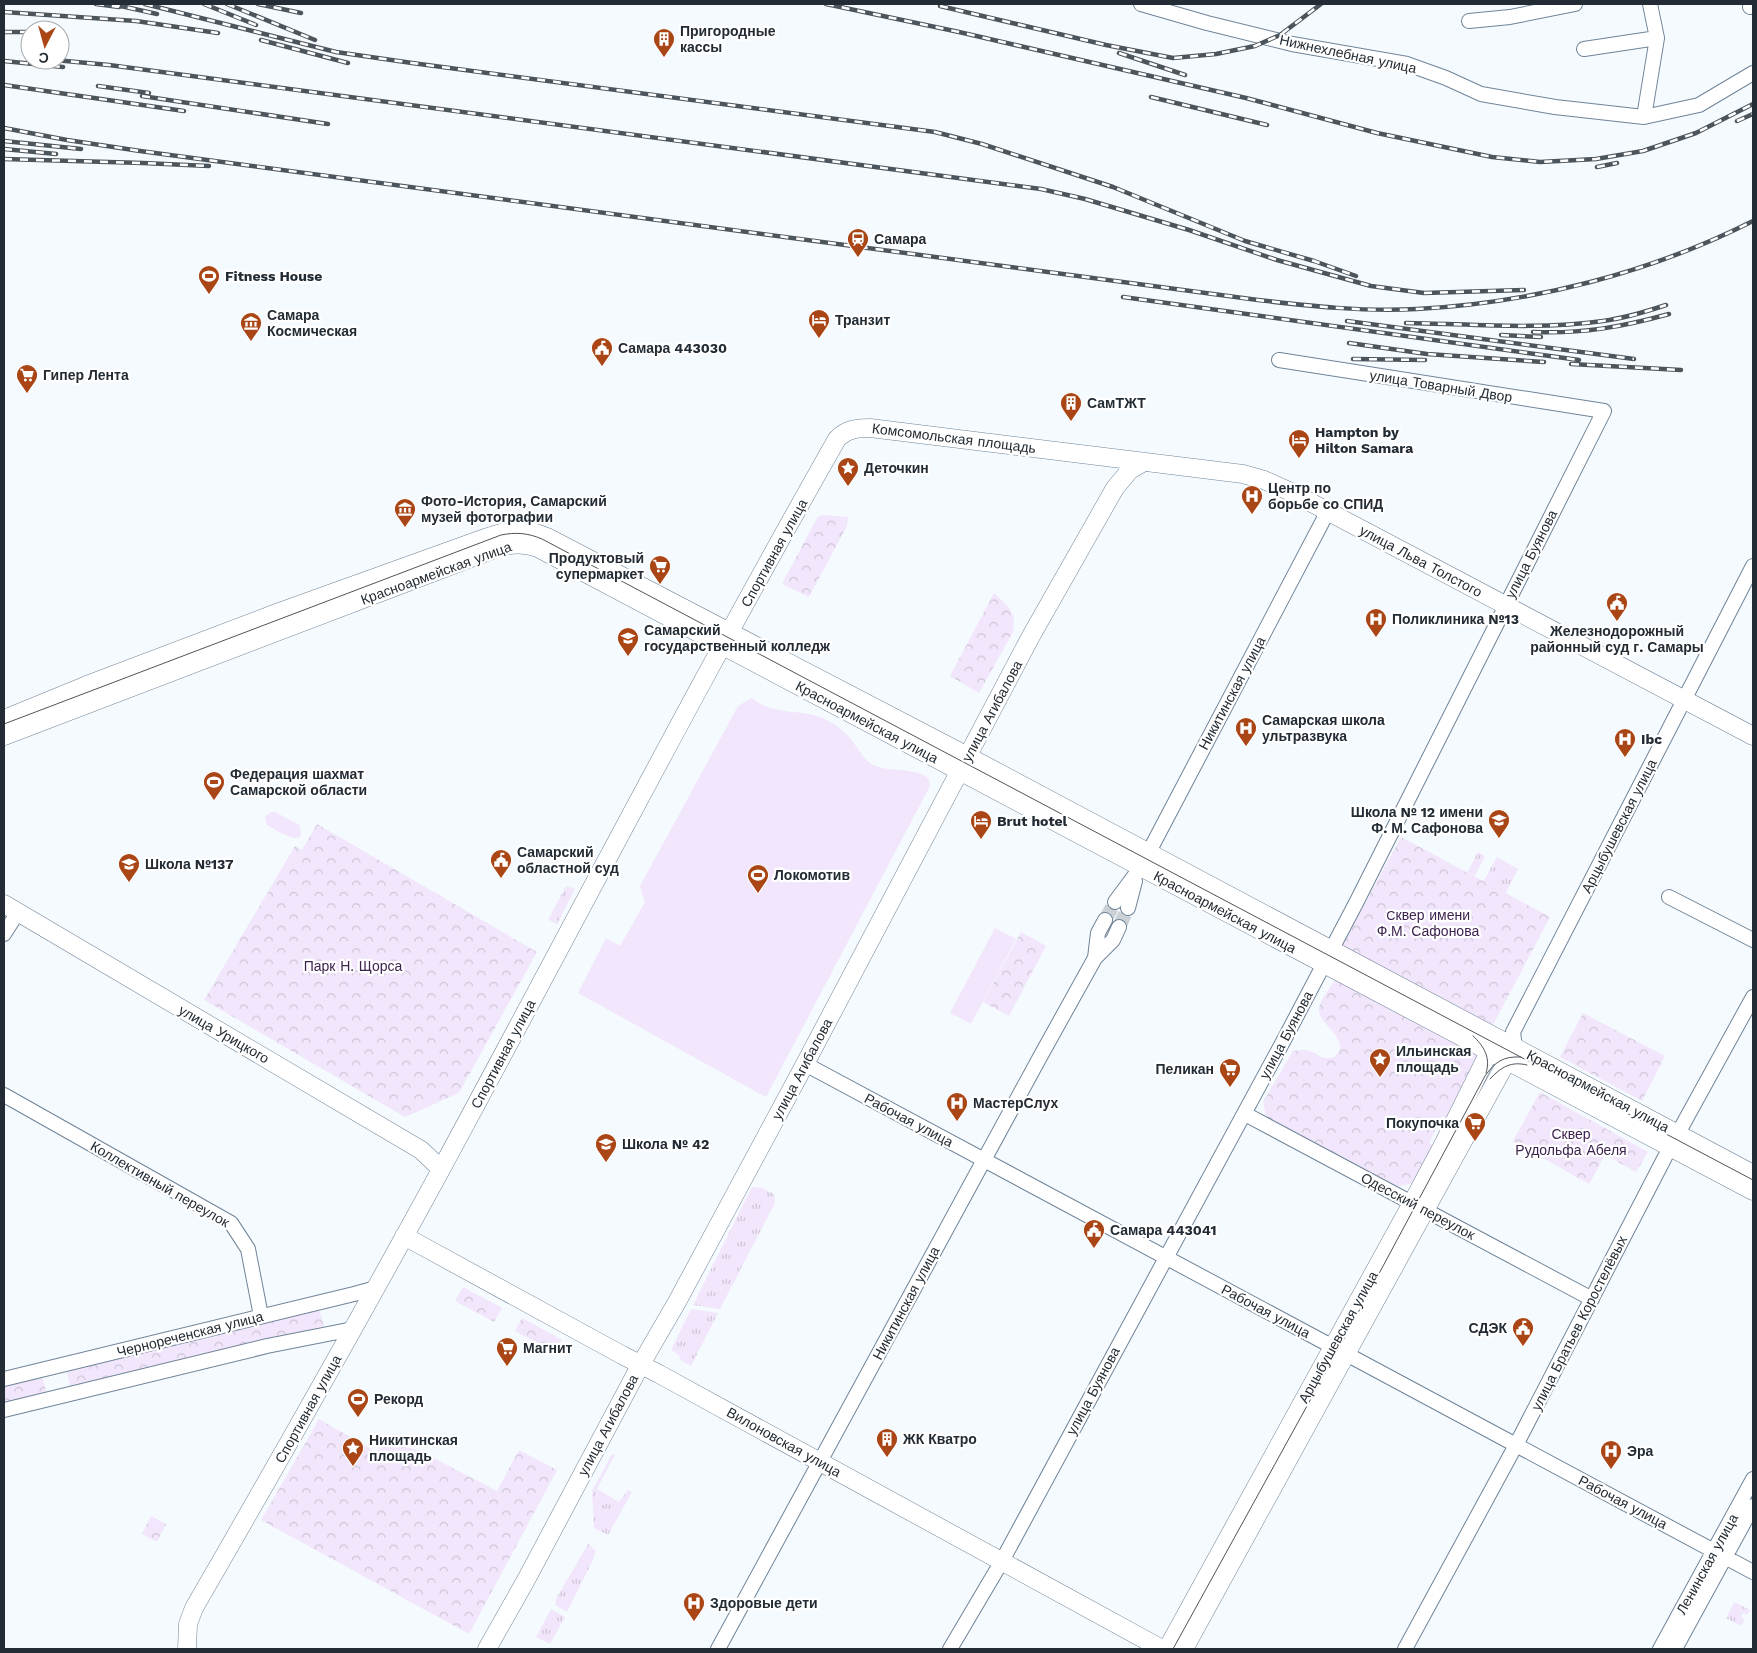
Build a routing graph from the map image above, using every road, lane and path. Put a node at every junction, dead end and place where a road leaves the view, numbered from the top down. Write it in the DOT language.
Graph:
graph roads {
  1 [pos="1141,4"];
  2 [pos="1574,4"];
  3 [pos="1650,4"];
  4 [pos="1469,21"];
  5 [pos="1657,38"];
  6 [pos="1584,49"];
  7 [pos="1753,73"];
  8 [pos="1644,117"];
  9 [pos="1279,360"];
  10 [pos="1604,411"];
  11 [pos="1097,455"];
  12 [pos="826,459"];
  13 [pos="1144,462"];
  14 [pos="1115,488"];
  15 [pos="1328,511"];
  16 [pos="1753,566"];
  17 [pos="1505,605"];
  18 [pos="726,639"];
  19 [pos="1684,699"];
  20 [pos="4,719"];
  21 [pos="4,736"];
  22 [pos="1753,736"];
  23 [pos="964,764"];
  24 [pos="1142,865"];
  25 [pos="1669,896"];
  26 [pos="1115,902"];
  27 [pos="11,908"];
  28 [pos="1128,908"];
  29 [pos="1105,920"];
  30 [pos="1119,927"];
  31 [pos="4,934"];
  32 [pos="1753,940"];
  33 [pos="1328,957"];
  34 [pos="1095,958"];
  35 [pos="1753,997"];
  36 [pos="1504,1046"];
  37 [pos="805,1064"];
  38 [pos="4,1095"];
  39 [pos="1245,1114"];
  40 [pos="1674,1141"];
  41 [pos="984,1160"];
  42 [pos="441,1169"];
  43 [pos="1753,1174"];
  44 [pos="1753,1191"];
  45 [pos="1419,1207"];
  46 [pos="404,1236"];
  47 [pos="1165,1257"];
  48 [pos="376,1288"];
  49 [pos="1592,1299"];
  50 [pos="261,1316"];
  51 [pos="353,1329"];
  52 [pos="1339,1350"];
  53 [pos="641,1364"];
  54 [pos="4,1379"];
  55 [pos="4,1410"];
  56 [pos="1516,1445"];
  57 [pos="820,1462"];
  58 [pos="1753,1479"];
  59 [pos="1753,1506"];
  60 [pos="1720,1554"];
  61 [pos="1002,1561"];
  62 [pos="1753,1572"];
  63 [pos="187,1649"];
  64 [pos="487,1649"];
  65 [pos="718,1649"];
  66 [pos="950,1649"];
  67 [pos="1162,1649"];
  68 [pos="1167,1649"];
  69 [pos="1184,1649"];
  70 [pos="1405,1649"];
  71 [pos="1660,1649"];
  72 [pos="1675,1649"];
  1 -- 8 [label="street, Нижнехлебная улица"];
  2 -- 4 [label="street"];
  3 -- 5 [label="street"];
  5 -- 6 [label="street"];
  5 -- 8 [label="street"];
  7 -- 8 [label="street, Нижнехлебная улица"];
  9 -- 10 [label="street, улица Товарный Двор"];
  10 -- 17 [label="street, улица Буянова"];
  11 -- 12 [label="main road, Комсомольская площадь"];
  11 -- 13 [label="main road, улица Льва Толстого"];
  11 -- 14 [label="main road"];
  12 -- 18 [label="main road, Спортивная улица"];
  13 -- 14 [label="main road, улица Агибалова"];
  13 -- 15 [label="main road, улица Льва Толстого"];
  14 -- 23 [label="main road, улица Агибалова"];
  15 -- 17 [label="main road, улица Льва Толстого"];
  15 -- 24 [label="street, Никитинская улица"];
  16 -- 19 [label="street, Арцыбушевская улица"];
  17 -- 19 [label="main road, улица Льва Толстого"];
  17 -- 33 [label="street, улица Буянова"];
  18 -- 20 [label="main road, Красноармейская улица"];
  18 -- 21 [label="main road, Красноармейская улица"];
  18 -- 23 [label="main road, Красноармейская улица"];
  18 -- 42 [label="main road, Спортивная улица"];
  19 -- 22 [label="main road, улица Льва Толстого"];
  19 -- 36 [label="street, Арцыбушевская улица"];
  23 -- 24 [label="main road, Красноармейская улица"];
  23 -- 37 [label="main road, улица Агибалова"];
  24 -- 26 [label="street, Никитинская улица"];
  24 -- 28 [label="street, Никитинская улица"];
  24 -- 33 [label="main road, Красноармейская улица"];
  25 -- 32 [label="street"];
  27 -- 31 [label="street"];
  27 -- 42 [label="main road, улица Урицкого"];
  29 -- 34 [label="street, Никитинская улица"];
  30 -- 34 [label="street, Никитинская улица"];
  33 -- 36 [label="main road, Красноармейская улица"];
  33 -- 39 [label="street, улица Буянова"];
  34 -- 41 [label="street, Никитинская улица"];
  35 -- 40 [label="street, улица Братьев Коростелёвых"];
  36 -- 40 [label="main road, Красноармейская улица"];
  36 -- 45 [label="main road, Арцыбушевская улица"];
  37 -- 41 [label="street, Рабочая улица"];
  37 -- 53 [label="main road, улица Агибалова"];
  38 -- 50 [label="street, Коллективный переулок"];
  39 -- 45 [label="street, Одесский переулок"];
  39 -- 47 [label="street, улица Буянова"];
  40 -- 43 [label="main road, Красноармейская улица"];
  40 -- 44 [label="main road, Красноармейская улица"];
  40 -- 49 [label="street, улица Братьев Коростелёвых"];
  41 -- 47 [label="street, Рабочая улица"];
  41 -- 57 [label="street, Никитинская улица"];
  42 -- 46 [label="main road, Спортивная улица"];
  45 -- 49 [label="street, Одесский переулок"];
  45 -- 52 [label="main road, Арцыбушевская улица"];
  46 -- 48 [label="main road, Спортивная улица"];
  46 -- 53 [label="main road, Вилоновская улица"];
  47 -- 52 [label="street, Рабочая улица"];
  47 -- 61 [label="street, улица Буянова"];
  48 -- 50 [label="street, Чернореченская улица"];
  48 -- 51 [label="main road, Спортивная улица"];
  49 -- 56 [label="street, улица Братьев Коростелёвых"];
  50 -- 54 [label="street, Чернореченская улица"];
  51 -- 55 [label="street"];
  51 -- 63 [label="main road, Спортивная улица"];
  52 -- 56 [label="street, Рабочая улица"];
  52 -- 68 [label="main road, Арцыбушевская улица"];
  52 -- 69 [label="main road, Арцыбушевская улица"];
  53 -- 57 [label="main road, Вилоновская улица"];
  53 -- 64 [label="main road, улица Агибалова"];
  56 -- 60 [label="street, Рабочая улица"];
  56 -- 70 [label="street, улица Братьев Коростелёвых"];
  57 -- 61 [label="main road, Вилоновская улица"];
  57 -- 65 [label="street, Никитинская улица"];
  58 -- 60 [label="street, Ленинская улица"];
  59 -- 60 [label="street, Ленинская улица"];
  60 -- 62 [label="street, Рабочая улица"];
  60 -- 71 [label="street, Ленинская улица"];
  60 -- 72 [label="street, Ленинская улица"];
  61 -- 66 [label="street, улица Буянова"];
  61 -- 67 [label="main road, Вилоновская улица"];
}
